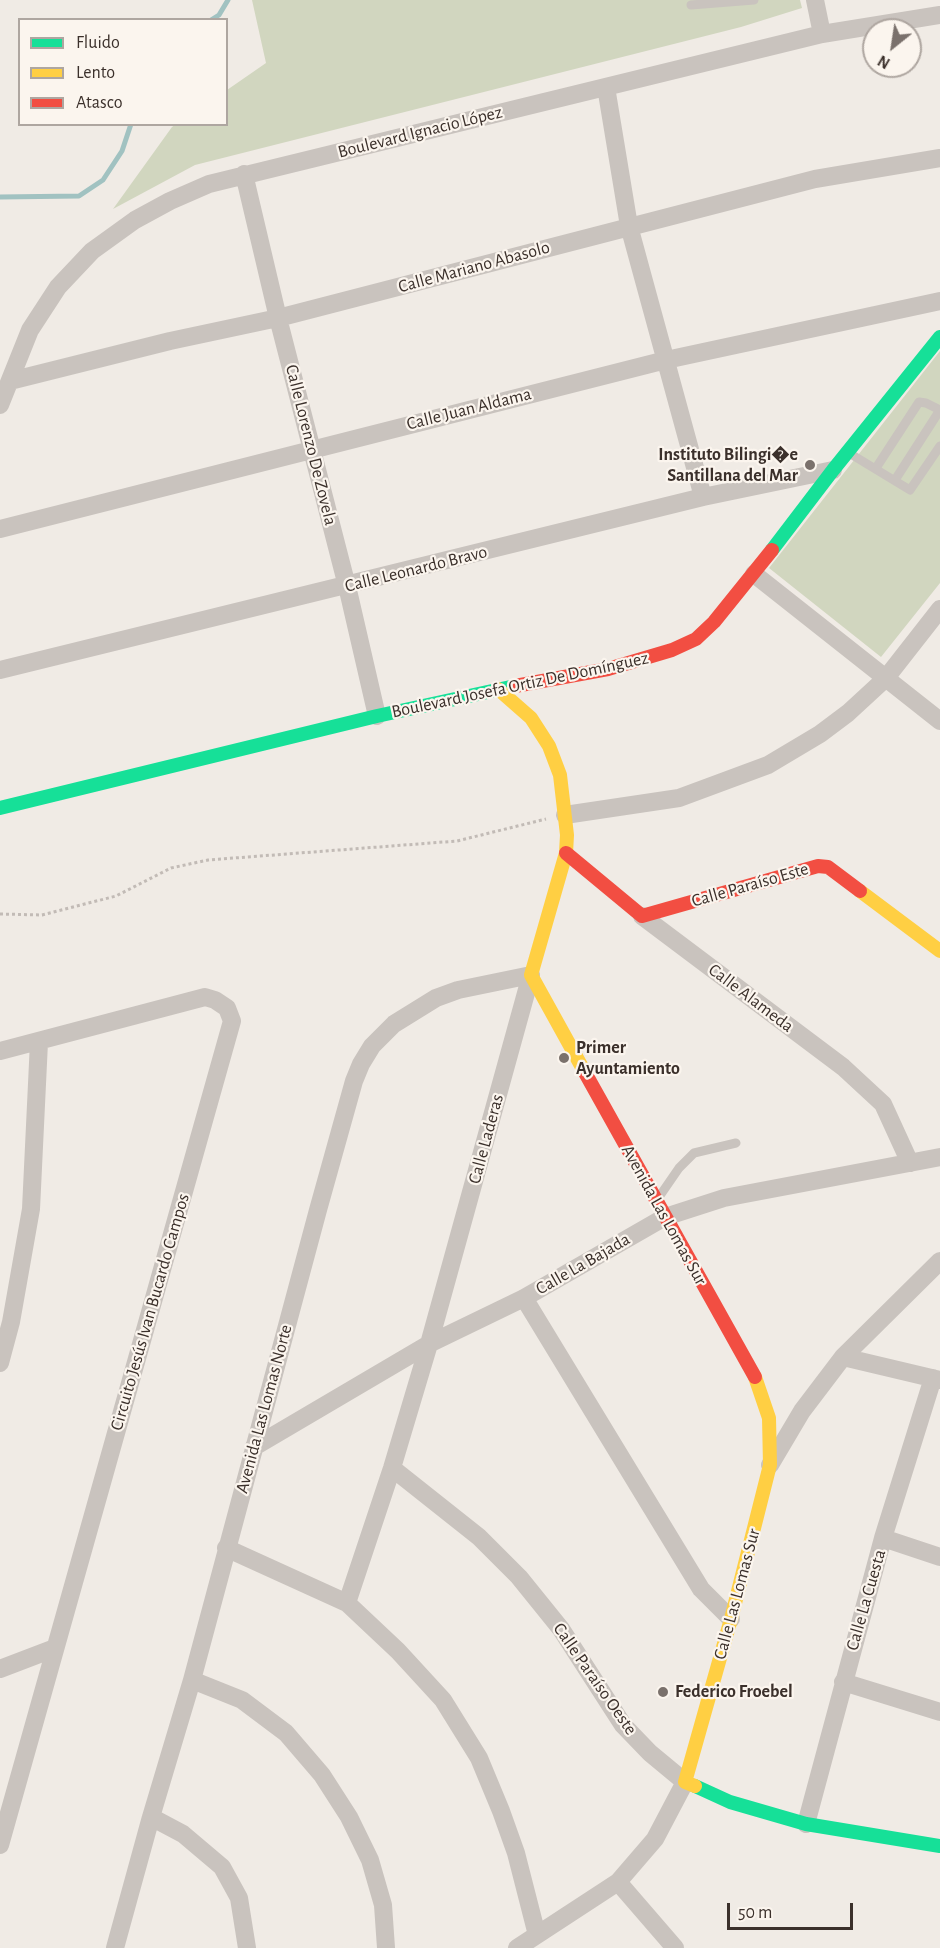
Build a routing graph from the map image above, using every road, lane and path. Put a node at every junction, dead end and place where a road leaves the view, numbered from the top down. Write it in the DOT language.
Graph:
graph roads {
  1 [pos="754,0"];
  2 [pos="815,0"];
  3 [pos="691,5"];
  4 [pos="940,15"];
  5 [pos="822,33"];
  6 [pos="606,87"];
  7 [pos="940,159"];
  8 [pos="244,174"];
  9 [pos="629,226"];
  10 [pos="940,300"];
  11 [pos="278,318"];
  12 [pos="940,337"];
  13 [pos="666,360"];
  14 [pos="10,381"];
  15 [pos="0,405"];
  16 [pos="940,410"];
  17 [pos="940,446"];
  18 [pos="313,451"];
  19 [pos="847,452"];
  20 [pos="876,468"];
  21 [pos="833,470"];
  22 [pos="895,480"];
  23 [pos="703,497"];
  24 [pos="0,529"];
  25 [pos="754,574"];
  26 [pos="347,586"];
  27 [pos="940,609"];
  28 [pos="0,670"];
  29 [pos="886,678"];
  30 [pos="498,689"];
  31 [pos="377,716"];
  32 [pos="940,721"];
  33 [pos="0,808"];
  34 [pos="565,815"];
  35 [pos="566,853"];
  36 [pos="0,914"];
  37 [pos="642,916"];
  38 [pos="940,951"];
  39 [pos="531,975"];
  40 [pos="39,1042"];
  41 [pos="0,1051"];
  42 [pos="736,1143"];
  43 [pos="940,1157"];
  44 [pos="910,1163"];
  45 [pos="661,1210"];
  46 [pos="940,1261"];
  47 [pos="524,1298"];
  48 [pos="429,1344"];
  49 [pos="843,1357"];
  50 [pos="0,1363"];
  51 [pos="936,1379"];
  52 [pos="254,1447"];
  53 [pos="771,1464"];
  54 [pos="392,1468"];
  55 [pos="883,1538"];
  56 [pos="226,1548"];
  57 [pos="940,1557"];
  58 [pos="347,1602"];
  59 [pos="731,1618"];
  60 [pos="55,1648"];
  61 [pos="0,1669"];
  62 [pos="192,1680"];
  63 [pos="843,1682"];
  64 [pos="940,1712"];
  65 [pos="685,1782"];
  66 [pos="151,1818"];
  67 [pos="806,1824"];
  68 [pos="0,1845"];
  69 [pos="940,1846"];
  70 [pos="618,1882"];
  71 [pos="537,1935"];
  72 [pos="116,1948"];
  73 [pos="246,1948"];
  74 [pos="386,1948"];
  75 [pos="518,1948"];
  76 [pos="675,1948"];
  1 -- 3 [label="lane"];
  2 -- 5 [label="street"];
  4 -- 5 [label="street, Boulevard Ignacio López"];
  5 -- 6 [label="street, Boulevard Ignacio López"];
  6 -- 8 [label="street, Boulevard Ignacio López"];
  6 -- 9 [label="street"];
  7 -- 9 [label="street, Calle Mariano Abasolo"];
  8 -- 11 [label="street, Calle Lorenzo De Zovela"];
  8 -- 14 [label="street, Boulevard Ignacio López"];
  9 -- 11 [label="street, Calle Mariano Abasolo"];
  9 -- 13 [label="street"];
  10 -- 13 [label="street, Calle Juan Aldama"];
  11 -- 14 [label="street, Calle Mariano Abasolo"];
  11 -- 18 [label="street, Calle Lorenzo De Zovela"];
  12 -- 19 [label="street, Boulevard Josefa Ortiz De Domínguez"];
  13 -- 18 [label="street, Calle Juan Aldama"];
  13 -- 23 [label="street"];
  14 -- 15 [label="street, Boulevard Ignacio López"];
  16 -- 20 [label="lane"];
  16 -- 22 [label="lane"];
  17 -- 22 [label="lane"];
  18 -- 24 [label="street, Calle Juan Aldama"];
  18 -- 26 [label="street, Calle Lorenzo De Zovela"];
  19 -- 20 [label="lane"];
  19 -- 21 [label="street, Boulevard Josefa Ortiz De Domínguez"];
  20 -- 22 [label="lane"];
  21 -- 23 [label="street, Calle Leonardo Bravo"];
  21 -- 25 [label="street, Boulevard Josefa Ortiz De Domínguez"];
  23 -- 26 [label="street, Calle Leonardo Bravo"];
  25 -- 29 [label="street"];
  25 -- 30 [label="street, Boulevard Josefa Ortiz De Domínguez"];
  26 -- 28 [label="street, Calle Leonardo Bravo"];
  26 -- 31 [label="street, Calle Lorenzo De Zovela"];
  27 -- 29 [label="street"];
  29 -- 32 [label="street"];
  29 -- 34 [label="street"];
  30 -- 31 [label="street, Boulevard Josefa Ortiz De Domínguez"];
  30 -- 34 [label="street, Calle Laderas"];
  31 -- 33 [label="street, Boulevard Josefa Ortiz De Domínguez"];
  34 -- 35 [label="street, Calle Laderas"];
  34 -- 36 [label="path"];
  35 -- 37 [label="street, Calle Alameda"];
  35 -- 39 [label="street, Calle Laderas"];
  37 -- 38 [label="street, Calle Paraíso Este"];
  37 -- 44 [label="street, Calle Alameda"];
  39 -- 45 [label="street, Avenida Las Lomas Sur"];
  39 -- 48 [label="street, Calle Laderas"];
  39 -- 52 [label="street, Avenida Las Lomas Norte"];
  40 -- 41 [label="street, Circuito Jesús Ivan Bucardo Campos"];
  40 -- 50 [label="street"];
  40 -- 60 [label="street, Circuito Jesús Ivan Bucardo Campos"];
  42 -- 45 [label="lane"];
  43 -- 44 [label="street, Calle La Bajada"];
  44 -- 45 [label="street, Calle La Bajada"];
  45 -- 47 [label="street, Calle La Bajada"];
  45 -- 53 [label="street, Avenida Las Lomas Sur"];
  46 -- 49 [label="street, Calle Las Lomas Sur"];
  47 -- 48 [label="street, Calle La Bajada"];
  47 -- 59 [label="street"];
  48 -- 52 [label="street, Calle La Bajada"];
  48 -- 54 [label="street, Calle Laderas"];
  49 -- 51 [label="street"];
  49 -- 53 [label="street, Calle Las Lomas Sur"];
  51 -- 55 [label="street, Calle La Cuesta"];
  52 -- 56 [label="street, Avenida Las Lomas Norte"];
  53 -- 59 [label="street, Calle Las Lomas Sur"];
  54 -- 58 [label="street, Calle Laderas"];
  54 -- 65 [label="street, Calle Paraíso Oeste"];
  55 -- 57 [label="street"];
  55 -- 63 [label="street, Calle La Cuesta"];
  56 -- 58 [label="street"];
  56 -- 62 [label="street, Avenida Las Lomas Norte"];
  58 -- 71 [label="street"];
  59 -- 65 [label="street, Calle Las Lomas Sur"];
  60 -- 61 [label="street"];
  60 -- 68 [label="street, Circuito Jesús Ivan Bucardo Campos"];
  62 -- 66 [label="street, Avenida Las Lomas Norte"];
  62 -- 74 [label="street"];
  63 -- 64 [label="street"];
  63 -- 67 [label="street, Calle La Cuesta"];
  65 -- 67 [label="street, Calle Paraíso Oeste"];
  65 -- 70 [label="street, Calle Las Lomas Sur"];
  66 -- 72 [label="street, Avenida Las Lomas Norte"];
  66 -- 73 [label="street"];
  67 -- 69 [label="street, Calle Paraíso Oeste"];
  70 -- 71 [label="street, Calle Las Lomas Sur"];
  70 -- 76 [label="street"];
  71 -- 75 [label="street, Calle Las Lomas Sur"];
}
